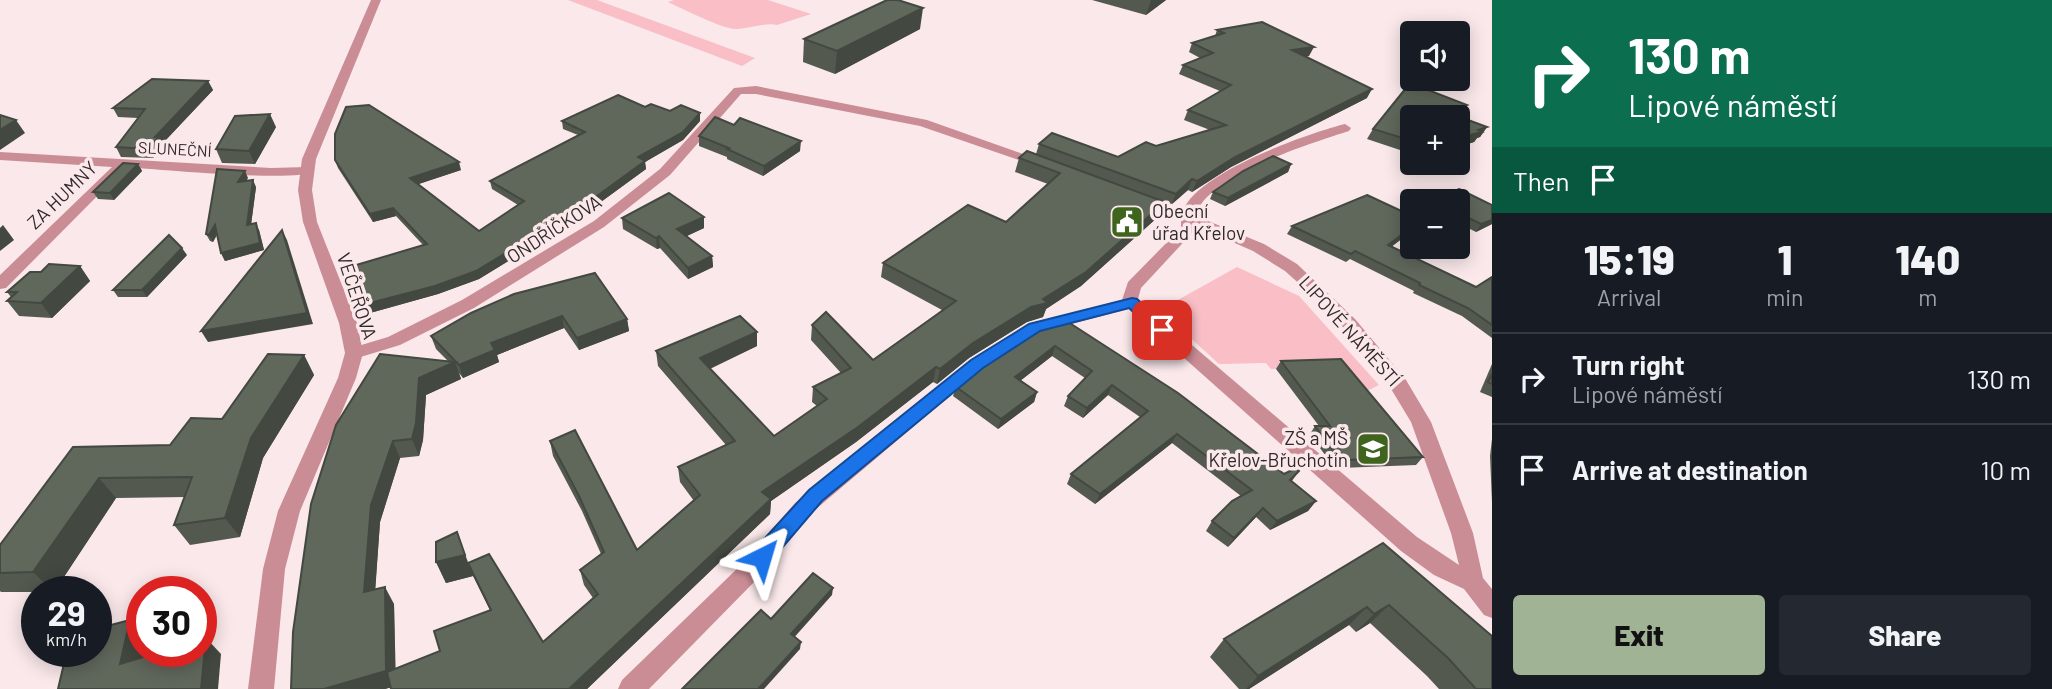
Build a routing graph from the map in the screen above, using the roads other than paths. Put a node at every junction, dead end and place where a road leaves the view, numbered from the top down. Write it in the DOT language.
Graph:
graph roads {
  1 [pos="376,0"];
  2 [pos="1345,128"];
  3 [pos="0,156"];
  4 [pos="122,164"];
  5 [pos="1052,167"];
  6 [pos="307,171"];
  7 [pos="1127,195"];
  8 [pos="1188,218"];
  9 [pos="0,284"];
  10 [pos="1132,303"];
  11 [pos="354,353"];
  12 [pos="1472,582"];
  13 [pos="1492,607"];
  14 [pos="261,689"];
  15 [pos="631,689"];
  1 -- 6 [label="street, VEČEŘOVA"];
  2 -- 8 [label="street"];
  3 -- 4 [label="street, SLUNEČNÍ"];
  4 -- 6 [label="street, SLUNEČNÍ"];
  4 -- 9 [label="street, ZA HUMNY"];
  5 -- 11 [label="street, ONDŘÍČKOVA"];
  6 -- 11 [label="street, VEČEŘOVA"];
  7 -- 8 [label="street, LIPOVÉ NÁMĚSTÍ"];
  8 -- 10 [label="street"];
  8 -- 12 [label="street, LIPOVÉ NÁMĚSTÍ"];
  10 -- 12 [label="street, LIPOVÉ NÁMĚSTÍ"];
  10 -- 15 [label="street"];
  11 -- 14 [label="street, VEČEŘOVA"];
  12 -- 13 [label="street, LIPOVÉ NÁMĚSTÍ"];
}
